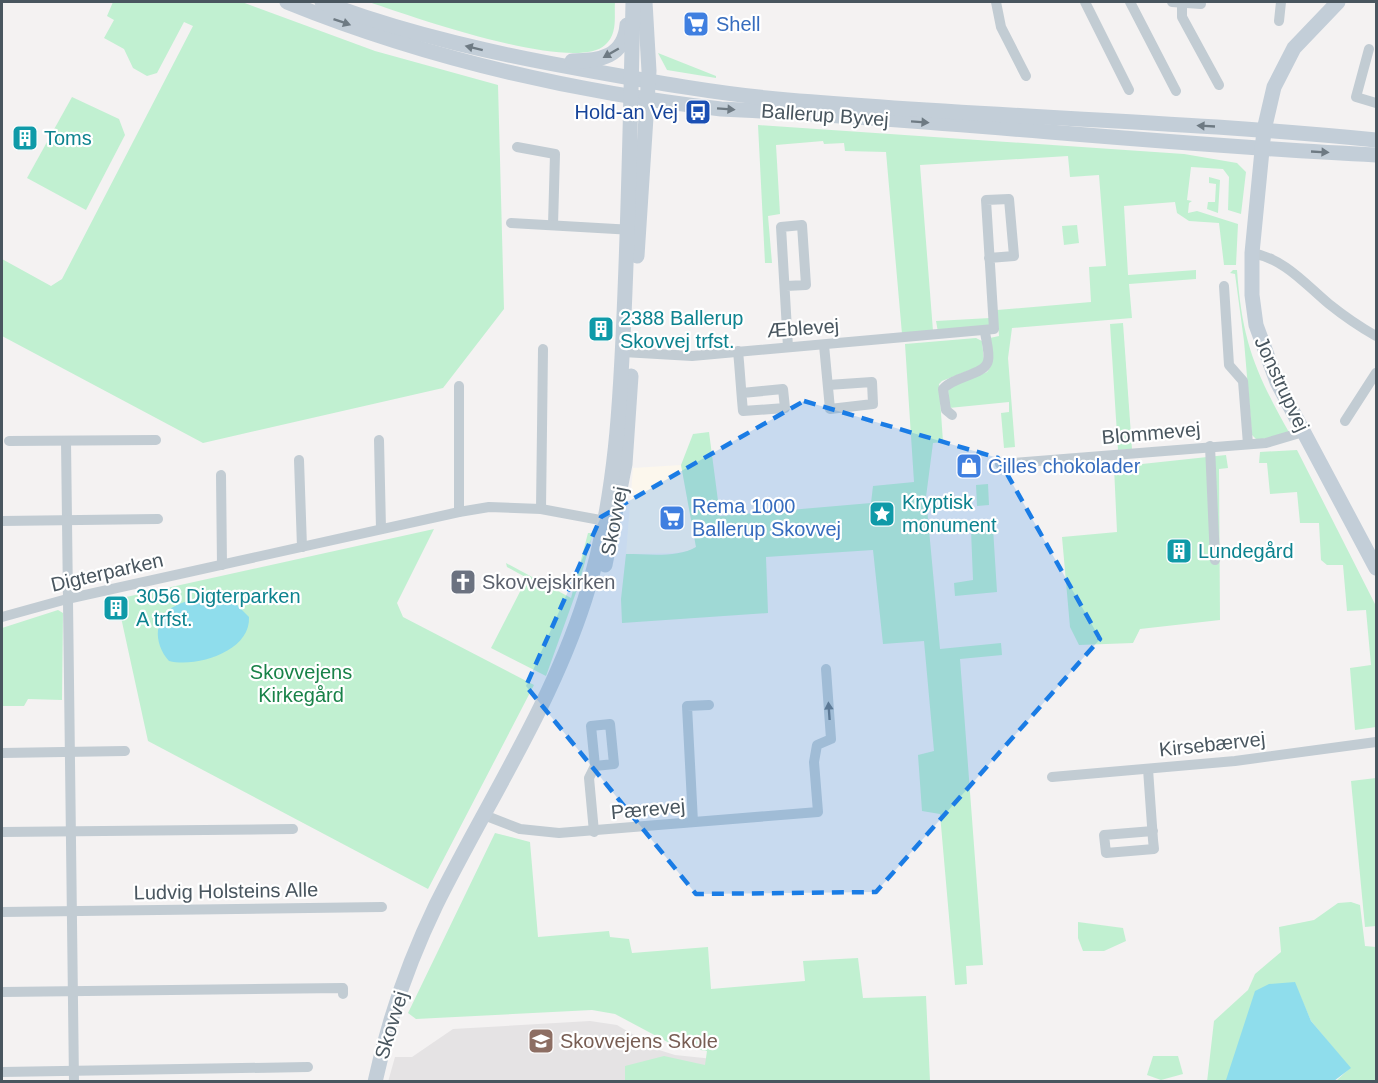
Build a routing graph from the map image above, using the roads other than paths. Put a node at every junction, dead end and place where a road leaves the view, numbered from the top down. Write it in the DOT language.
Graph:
graph roads {
  1 [pos="287,2"];
  2 [pos="322,2"];
  3 [pos="631,2"];
  4 [pos="638,2"];
  5 [pos="645,2"];
  6 [pos="996,2"];
  7 [pos="1085,2"];
  8 [pos="1130,2"];
  9 [pos="1177,2"];
  10 [pos="1281,2"];
  11 [pos="1338,2"];
  12 [pos="1201,4"];
  13 [pos="1279,21"];
  14 [pos="1369,49"];
  15 [pos="531,60"];
  16 [pos="1026,76"];
  17 [pos="640,79"];
  18 [pos="1219,85"];
  19 [pos="1129,90"];
  20 [pos="1176,91"];
  21 [pos="640,98"];
  22 [pos="1377,103"];
  23 [pos="1264,130"];
  24 [pos="1377,140"];
  25 [pos="517,147"];
  26 [pos="1263,149"];
  27 [pos="1377,155"];
  28 [pos="511,223"];
  29 [pos="553,225"];
  30 [pos="633,230"];
  31 [pos="1252,253"];
  32 [pos="989,258"];
  33 [pos="786,286"];
  34 [pos="1224,286"];
  35 [pos="985,332"];
  36 [pos="1376,332"];
  37 [pos="824,345"];
  38 [pos="788,347"];
  39 [pos="543,349"];
  40 [pos="738,351"];
  41 [pos="627,352"];
  42 [pos="1377,373"];
  43 [pos="459,386"];
  44 [pos="828,386"];
  45 [pos="742,393"];
  46 [pos="952,415"];
  47 [pos="1346,421"];
  48 [pos="1303,432"];
  49 [pos="156,440"];
  50 [pos="379,440"];
  51 [pos="9,441"];
  52 [pos="66,441"];
  53 [pos="1248,444"];
  54 [pos="1210,446"];
  55 [pos="299,460"];
  56 [pos="1000,464"];
  57 [pos="221,475"];
  58 [pos="541,508"];
  59 [pos="459,512"];
  60 [pos="158,519"];
  61 [pos="66,520"];
  62 [pos="2,521"];
  63 [pos="610,521"];
  64 [pos="381,529"];
  65 [pos="302,547"];
  66 [pos="1215,560"];
  67 [pos="222,565"];
  68 [pos="1377,568"];
  69 [pos="67,599"];
  70 [pos="2,617"];
  71 [pos="826,669"];
  72 [pos="709,705"];
  73 [pos="1377,742"];
  74 [pos="125,751"];
  75 [pos="69,752"];
  76 [pos="2,753"];
  77 [pos="595,766"];
  78 [pos="1148,769"];
  79 [pos="1052,777"];
  80 [pos="488,817"];
  81 [pos="693,822"];
  82 [pos="293,829"];
  83 [pos="70,831"];
  84 [pos="594,831"];
  85 [pos="1153,831"];
  86 [pos="2,832"];
  87 [pos="382,907"];
  88 [pos="71,911"];
  89 [pos="2,912"];
  90 [pos="72,991"];
  91 [pos="2,992"];
  92 [pos="344,994"];
  93 [pos="308,1067"];
  94 [pos="2,1072"];
  95 [pos="74,1076"];
  96 [pos="375,1082"];
  1 -- 21 [label="main road, Ballerup Byvej, one-way"];
  15 -- 2 [label="main road, Ballerup Byvej, one-way"];
  3 -- 15 [label="main road, one-way"];
  3 -- 17 [label="main road"];
  4 -- 17 [label="main road"];
  5 -- 17 [label="main road"];
  6 -- 16 [label="street"];
  7 -- 19 [label="street"];
  8 -- 20 [label="street"];
  9 -- 12 [label="street"];
  9 -- 18 [label="street"];
  10 -- 13 [label="street"];
  11 -- 23 [label="main road, Jonstrupvej"];
  14 -- 22 [label="street"];
  15 -- 17 [label="main road, Ballerup Byvej"];
  17 -- 21 [label="main road"];
  23 -- 17 [label="main road, Ballerup Byvej, one-way"];
  21 -- 26 [label="main road, Ballerup Byvej, one-way"];
  21 -- 30 [label="main road, Skovvej"];
  23 -- 24 [label="main road, Ballerup Byvej"];
  23 -- 26 [label="main road, Jonstrupvej"];
  25 -- 29 [label="street"];
  26 -- 27 [label="main road, Ballerup Byvej, one-way"];
  26 -- 31 [label="main road, Jonstrupvej"];
  28 -- 29 [label="street"];
  29 -- 30 [label="street"];
  30 -- 41 [label="main road, Skovvej"];
  31 -- 36 [label="street"];
  31 -- 48 [label="main road, Jonstrupvej"];
  32 -- 32 [label="street"];
  32 -- 35 [label="street"];
  33 -- 33 [label="street"];
  33 -- 38 [label="street"];
  34 -- 53 [label="street"];
  35 -- 37 [label="street, Æblevej"];
  35 -- 46 [label="street"];
  37 -- 38 [label="street, Æblevej"];
  37 -- 44 [label="street"];
  38 -- 40 [label="street, Æblevej"];
  39 -- 58 [label="street"];
  40 -- 41 [label="street, Æblevej"];
  40 -- 45 [label="street"];
  41 -- 63 [label="main road, Skovvej"];
  42 -- 47 [label="street"];
  43 -- 59 [label="street"];
  44 -- 44 [label="street"];
  48 -- 53 [label="street, Blommevej"];
  48 -- 68 [label="main road, Jonstrupvej"];
  49 -- 52 [label="street"];
  50 -- 64 [label="street"];
  51 -- 52 [label="street"];
  52 -- 61 [label="street"];
  53 -- 54 [label="street, Blommevej"];
  54 -- 56 [label="street, Blommevej"];
  54 -- 66 [label="street"];
  55 -- 65 [label="street"];
  57 -- 67 [label="street"];
  58 -- 59 [label="street, Digterparken"];
  58 -- 63 [label="street, Digterparken"];
  59 -- 64 [label="street, Digterparken"];
  60 -- 61 [label="street"];
  61 -- 62 [label="street"];
  61 -- 69 [label="street"];
  63 -- 80 [label="main road, Skovvej"];
  64 -- 65 [label="street, Digterparken"];
  65 -- 67 [label="street, Digterparken"];
  67 -- 69 [label="street, Digterparken"];
  69 -- 70 [label="street, Digterparken"];
  69 -- 75 [label="street"];
  81 -- 71 [label="street, Pærevej, one-way"];
  72 -- 81 [label="street"];
  73 -- 78 [label="street, Kirsebærvej"];
  74 -- 75 [label="street"];
  75 -- 76 [label="street"];
  75 -- 83 [label="street"];
  77 -- 84 [label="street"];
  78 -- 79 [label="street, Kirsebærvej"];
  78 -- 85 [label="street"];
  80 -- 84 [label="street, Pærevej"];
  80 -- 96 [label="main road, Skovvej"];
  81 -- 84 [label="street, Pærevej"];
  82 -- 83 [label="street"];
  83 -- 86 [label="street"];
  83 -- 88 [label="street"];
  85 -- 85 [label="street"];
  87 -- 88 [label="street, Ludvig Holsteins Alle"];
  88 -- 89 [label="street, Ludvig Holsteins Alle"];
  88 -- 90 [label="street"];
  90 -- 91 [label="street"];
  90 -- 92 [label="street"];
  90 -- 95 [label="street"];
  93 -- 95 [label="street"];
  94 -- 95 [label="street"];
}
